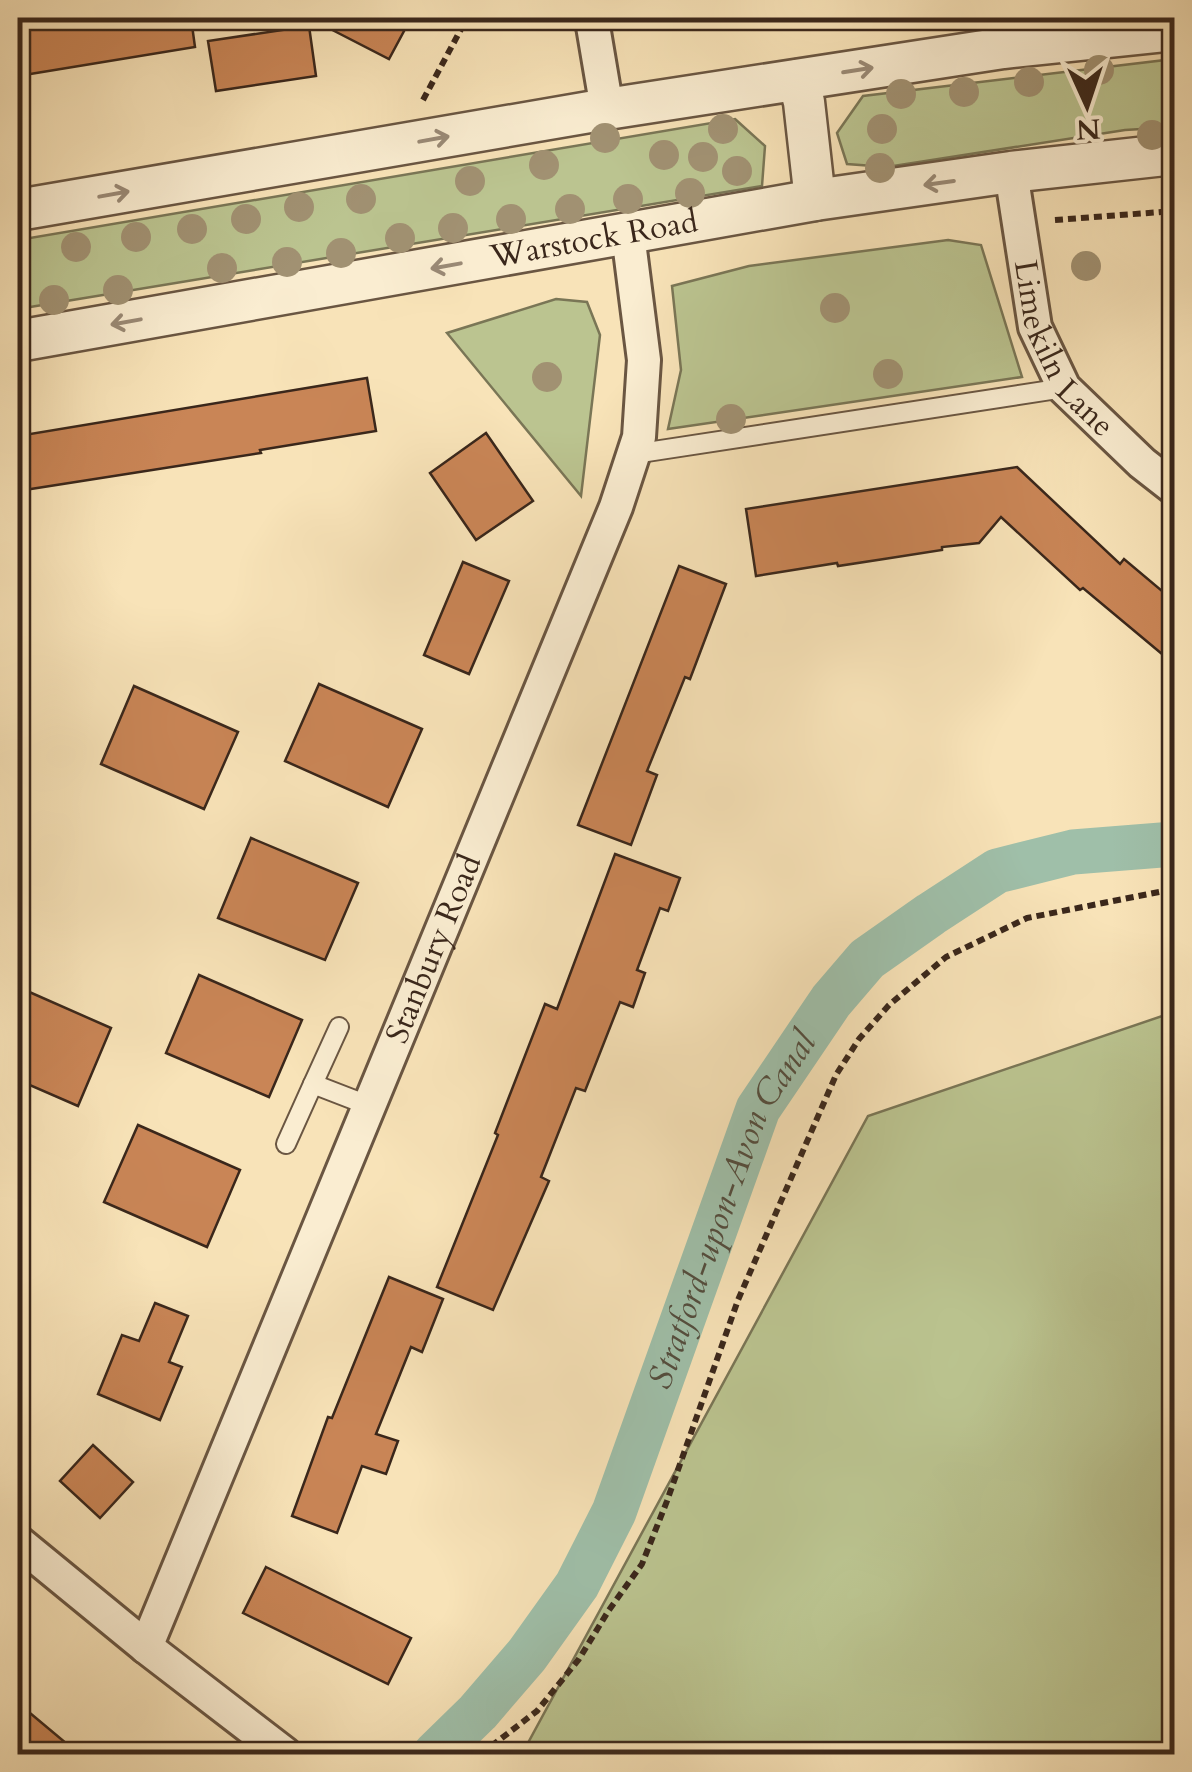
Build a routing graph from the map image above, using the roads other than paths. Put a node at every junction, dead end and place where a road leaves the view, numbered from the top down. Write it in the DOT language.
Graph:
graph roads {
  1 [pos="590,18"];
  2 [pos="1174,30"];
  3 [pos="798,80"];
  4 [pos="606,109"];
  5 [pos="1174,154"];
  6 [pos="1010,172"];
  7 [pos="815,200"];
  8 [pos="18,210"];
  9 [pos="628,234"];
  10 [pos="18,340"];
  11 [pos="1064,388"];
  12 [pos="634,454"];
  13 [pos="1174,488"];
  14 [pos="339,1027"];
  15 [pos="313,1084"];
  16 [pos="370,1106"];
  17 [pos="286,1144"];
  18 [pos="18,1542"];
  19 [pos="146,1647"];
  20 [pos="285,1754"];
  1 -- 4 [label="street"];
  3 -- 2 [label="street, one-way"];
  3 -- 4 [label="street"];
  3 -- 7 [label="street"];
  8 -- 4 [label="street, one-way"];
  5 -- 6 [label="street, Warstock Road"];
  6 -- 7 [label="street, Warstock Road, one-way"];
  6 -- 11 [label="street, Limekiln Lane"];
  7 -- 9 [label="street, Warstock Road"];
  9 -- 10 [label="street, Warstock Road, one-way"];
  9 -- 12 [label="street, Stanbury Road"];
  11 -- 12 [label="lane"];
  11 -- 13 [label="street, Limekiln Lane"];
  12 -- 16 [label="street, Stanbury Road"];
  14 -- 15 [label="lane"];
  15 -- 16 [label="lane"];
  15 -- 17 [label="lane"];
  16 -- 19 [label="street, Stanbury Road"];
  18 -- 19 [label="street"];
  19 -- 20 [label="street"];
}
